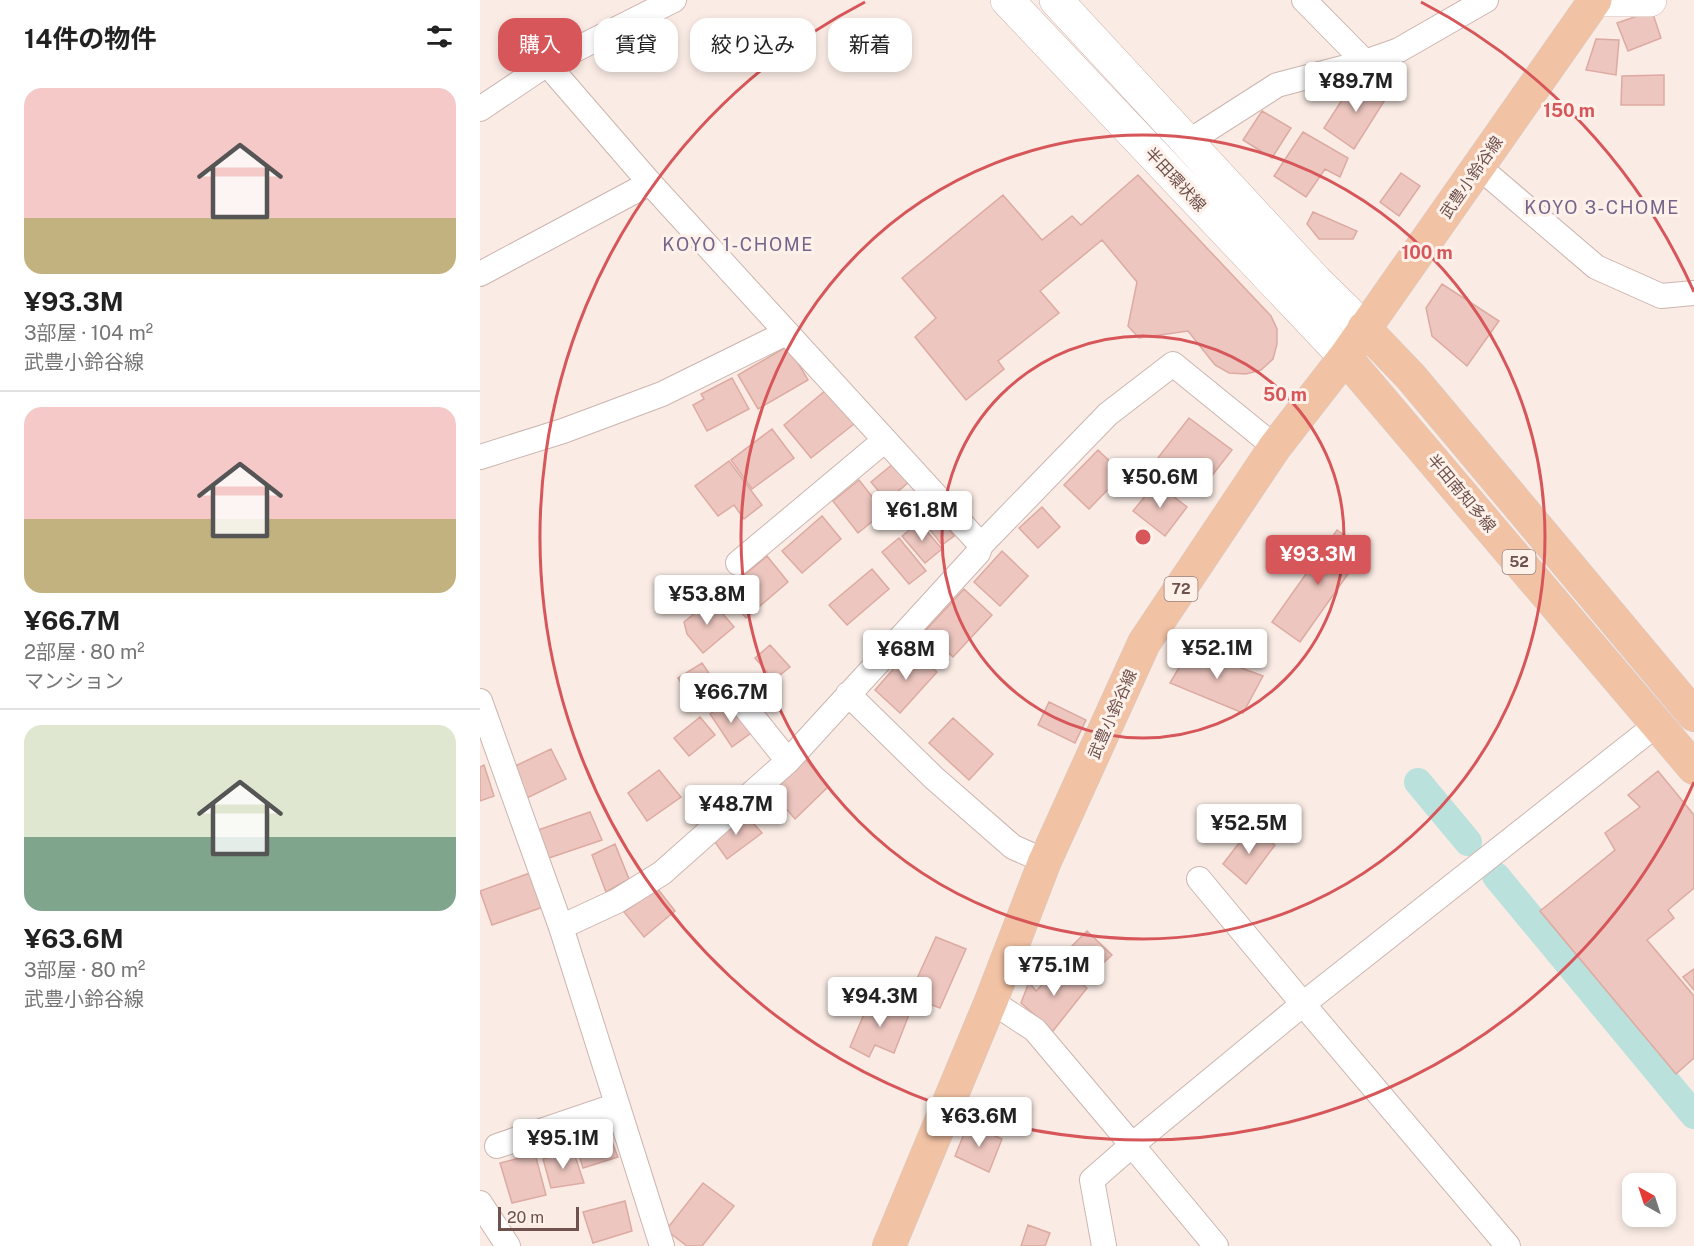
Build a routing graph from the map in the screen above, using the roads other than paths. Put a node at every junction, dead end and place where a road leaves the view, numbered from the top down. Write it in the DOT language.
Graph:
graph roads {
  1 [pos="674,0"];
  2 [pos="1007,0"];
  3 [pos="1056,0"];
  4 [pos="1304,0"];
  5 [pos="1486,0"];
  6 [pos="1595,0"];
  7 [pos="1650,0"];
  8 [pos="582,46"];
  9 [pos="1365,62"];
  10 [pos="535,72"];
  11 [pos="554,72"];
  12 [pos="480,110"];
  13 [pos="1188,142"];
  14 [pos="1479,166"];
  15 [pos="650,183"];
  16 [pos="480,274"];
  17 [pos="1694,293"];
  18 [pos="1364,328"];
  19 [pos="786,333"];
  20 [pos="1345,357"];
  21 [pos="885,440"];
  22 [pos="1275,447"];
  23 [pos="480,457"];
  24 [pos="981,545"];
  25 [pos="738,563"];
  26 [pos="729,687"];
  27 [pos="848,694"];
  28 [pos="480,701"];
  29 [pos="1694,715"];
  30 [pos="1656,725"];
  31 [pos="485,734"];
  32 [pos="788,761"];
  33 [pos="1694,768"];
  34 [pos="1045,861"];
  35 [pos="1199,879"];
  36 [pos="561,927"];
  37 [pos="991,1001"];
  38 [pos="1303,1004"];
  39 [pos="616,1105"];
  40 [pos="1132,1144"];
  41 [pos="497,1146"];
  42 [pos="480,1203"];
  43 [pos="507,1246"];
  44 [pos="662,1246"];
  45 [pos="889,1246"];
  46 [pos="1104,1246"];
  47 [pos="1216,1246"];
  48 [pos="1508,1246"];
  1 -- 8 [label="street"];
  2 -- 20 [label="main road, 半田環状線"];
  3 -- 13 [label="main road, 半田環状線"];
  4 -- 9 [label="street"];
  5 -- 9 [label="street"];
  6 -- 7 [label="main road"];
  6 -- 14 [label="main road, 武豊小鈴谷線 / 72"];
  9 -- 13 [label="street"];
  10 -- 12 [label="street"];
  11 -- 15 [label="street"];
  13 -- 18 [label="main road, 半田環状線"];
  14 -- 17 [label="street"];
  14 -- 18 [label="main road, 武豊小鈴谷線 / 72"];
  15 -- 16 [label="street"];
  15 -- 19 [label="street"];
  18 -- 20 [label="main road, 武豊小鈴谷線 / 72"];
  18 -- 29 [label="main road, 52"];
  19 -- 21 [label="street"];
  19 -- 23 [label="street"];
  20 -- 22 [label="main road, 武豊小鈴谷線 / 72"];
  20 -- 30 [label="main road, 半田南知多線 / 52"];
  21 -- 24 [label="street"];
  21 -- 25 [label="street"];
  22 -- 24 [label="street"];
  22 -- 34 [label="main road, 武豊小鈴谷線 / 72"];
  24 -- 27 [label="street"];
  26 -- 32 [label="street"];
  27 -- 32 [label="street"];
  27 -- 34 [label="street"];
  28 -- 31 [label="street"];
  30 -- 33 [label="main road, 半田南知多線 / 52"];
  30 -- 38 [label="street"];
  31 -- 36 [label="street"];
  32 -- 36 [label="street"];
  34 -- 37 [label="main road, 武豊小鈴谷線 / 72"];
  35 -- 38 [label="street"];
  36 -- 39 [label="street"];
  37 -- 40 [label="street"];
  37 -- 45 [label="main road, 武豊小鈴谷線 / 72"];
  38 -- 40 [label="street"];
  38 -- 48 [label="street"];
  39 -- 41 [label="street"];
  39 -- 44 [label="street"];
  40 -- 46 [label="street"];
  40 -- 47 [label="street"];
  42 -- 43 [label="street"];
}
